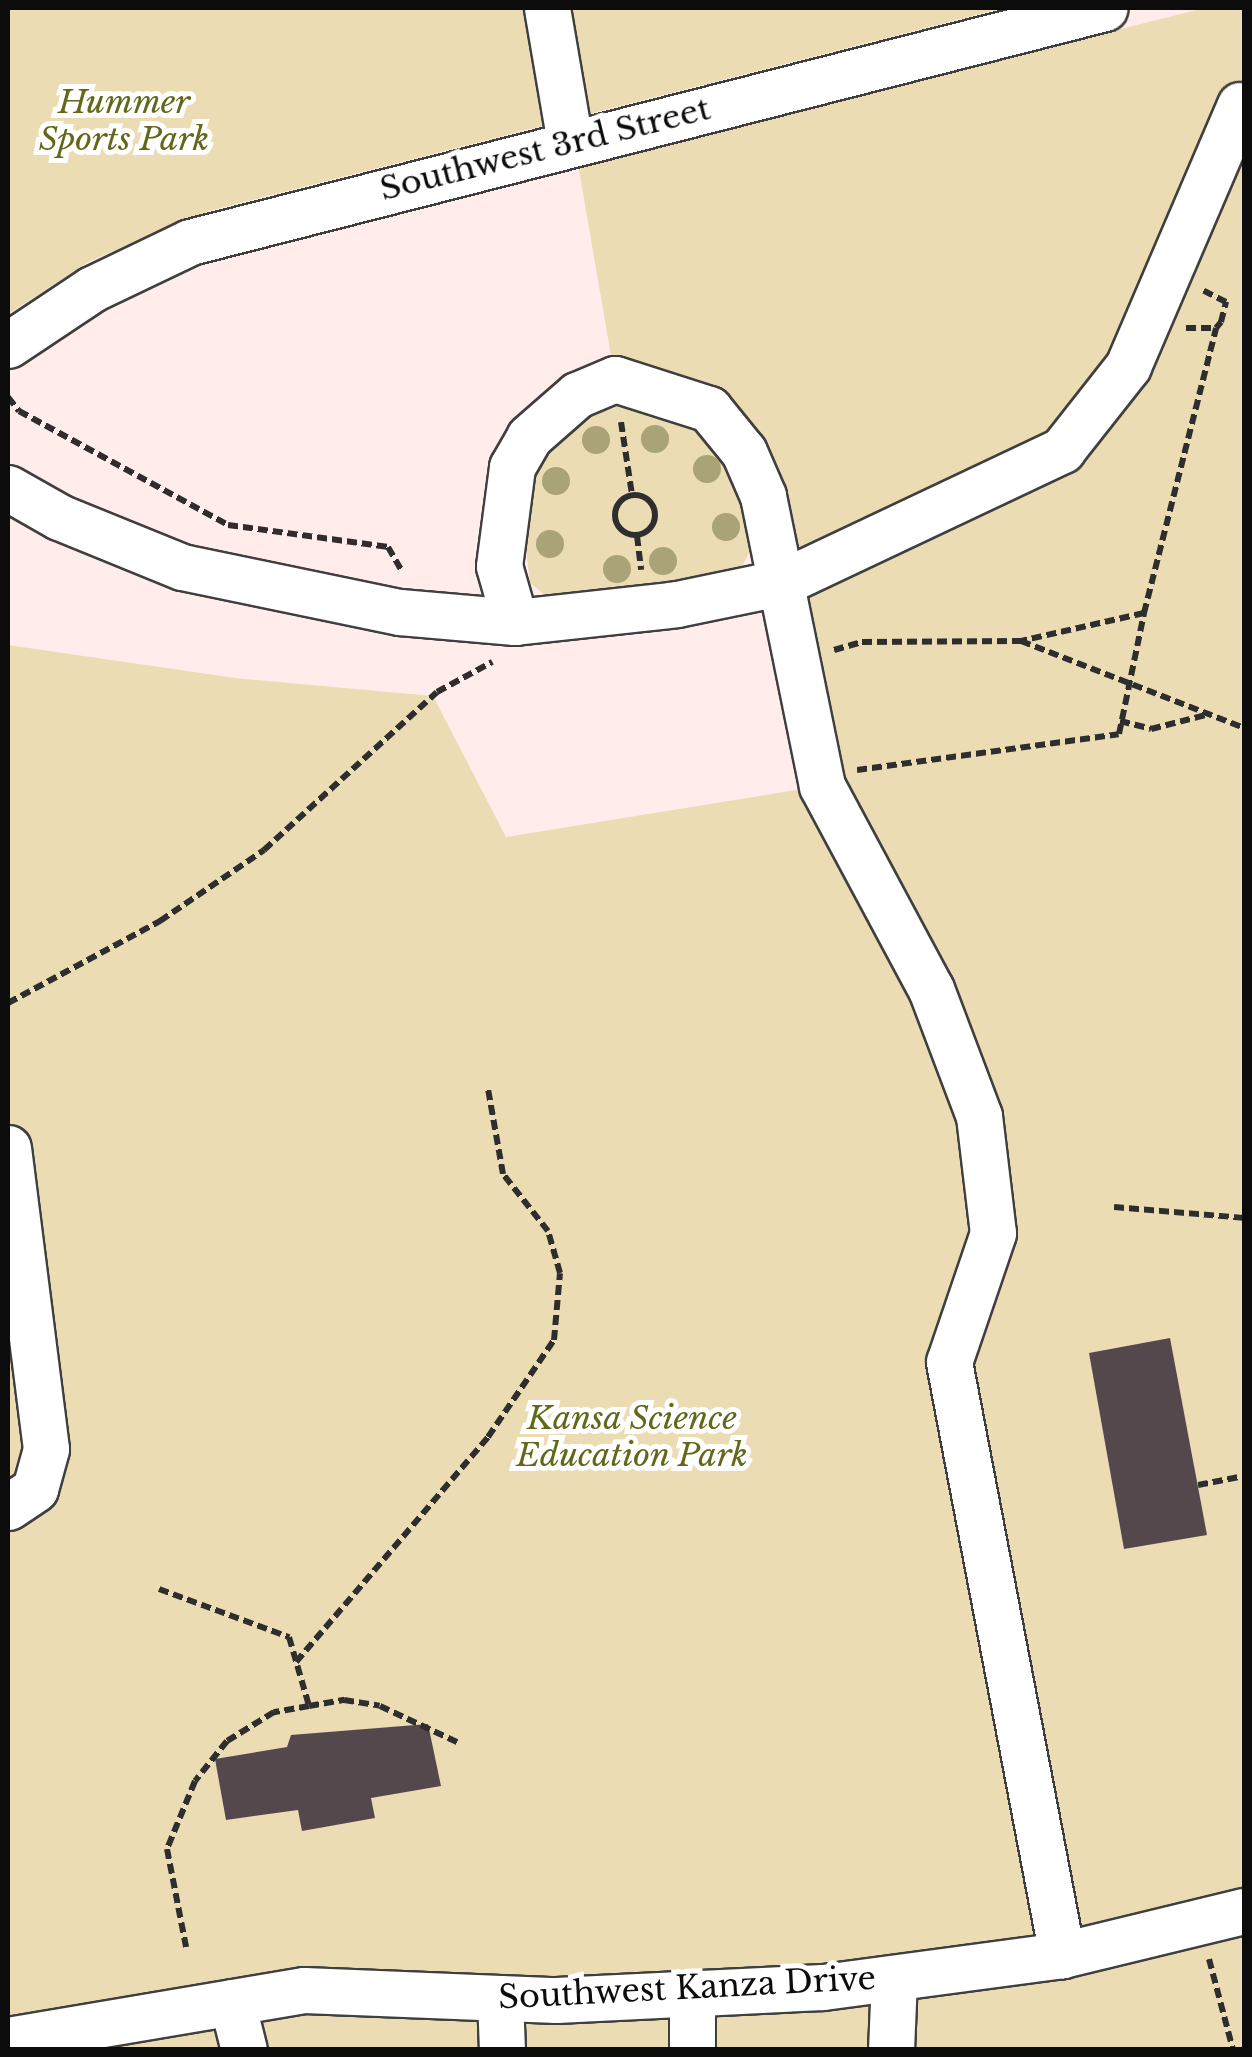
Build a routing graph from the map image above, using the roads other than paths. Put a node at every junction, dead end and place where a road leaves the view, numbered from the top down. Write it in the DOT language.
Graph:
graph roads {
  1 [pos="547,8"];
  2 [pos="1105,8"];
  3 [pos="1240,105"];
  4 [pos="570,143"];
  5 [pos="8,345"];
  6 [pos="8,488"];
  7 [pos="783,582"];
  8 [pos="509,640"];
  9 [pos="8,1148"];
  10 [pos="25,1424"];
  11 [pos="8,1506"];
  12 [pos="1244,1912"];
  13 [pos="1062,1955"];
  14 [pos="894,1978"];
  15 [pos="692,1994"];
  16 [pos="500,1998"];
  17 [pos="232,2002"];
  18 [pos="8,2040"];
  19 [pos="244,2050"];
  20 [pos="502,2050"];
  21 [pos="692,2050"];
  22 [pos="891,2050"];
  1 -- 4 [label="street"];
  2 -- 4 [label="street, Southwest 3rd Street"];
  3 -- 7 [label="street"];
  4 -- 5 [label="street, Southwest 3rd Street"];
  6 -- 8 [label="street"];
  7 -- 8 [label="street"];
  7 -- 8 [label="street"];
  7 -- 13 [label="street"];
  9 -- 10 [label="street"];
  10 -- 11 [label="street"];
  12 -- 13 [label="street, Southwest Kanza Drive"];
  13 -- 14 [label="street, Southwest Kanza Drive"];
  14 -- 15 [label="street, Southwest Kanza Drive"];
  14 -- 22 [label="street"];
  15 -- 16 [label="street, Southwest Kanza Drive"];
  15 -- 21 [label="street"];
  16 -- 17 [label="street, Southwest Kanza Drive"];
  16 -- 20 [label="street"];
  17 -- 18 [label="street, Southwest Kanza Drive"];
  17 -- 19 [label="street"];
}
